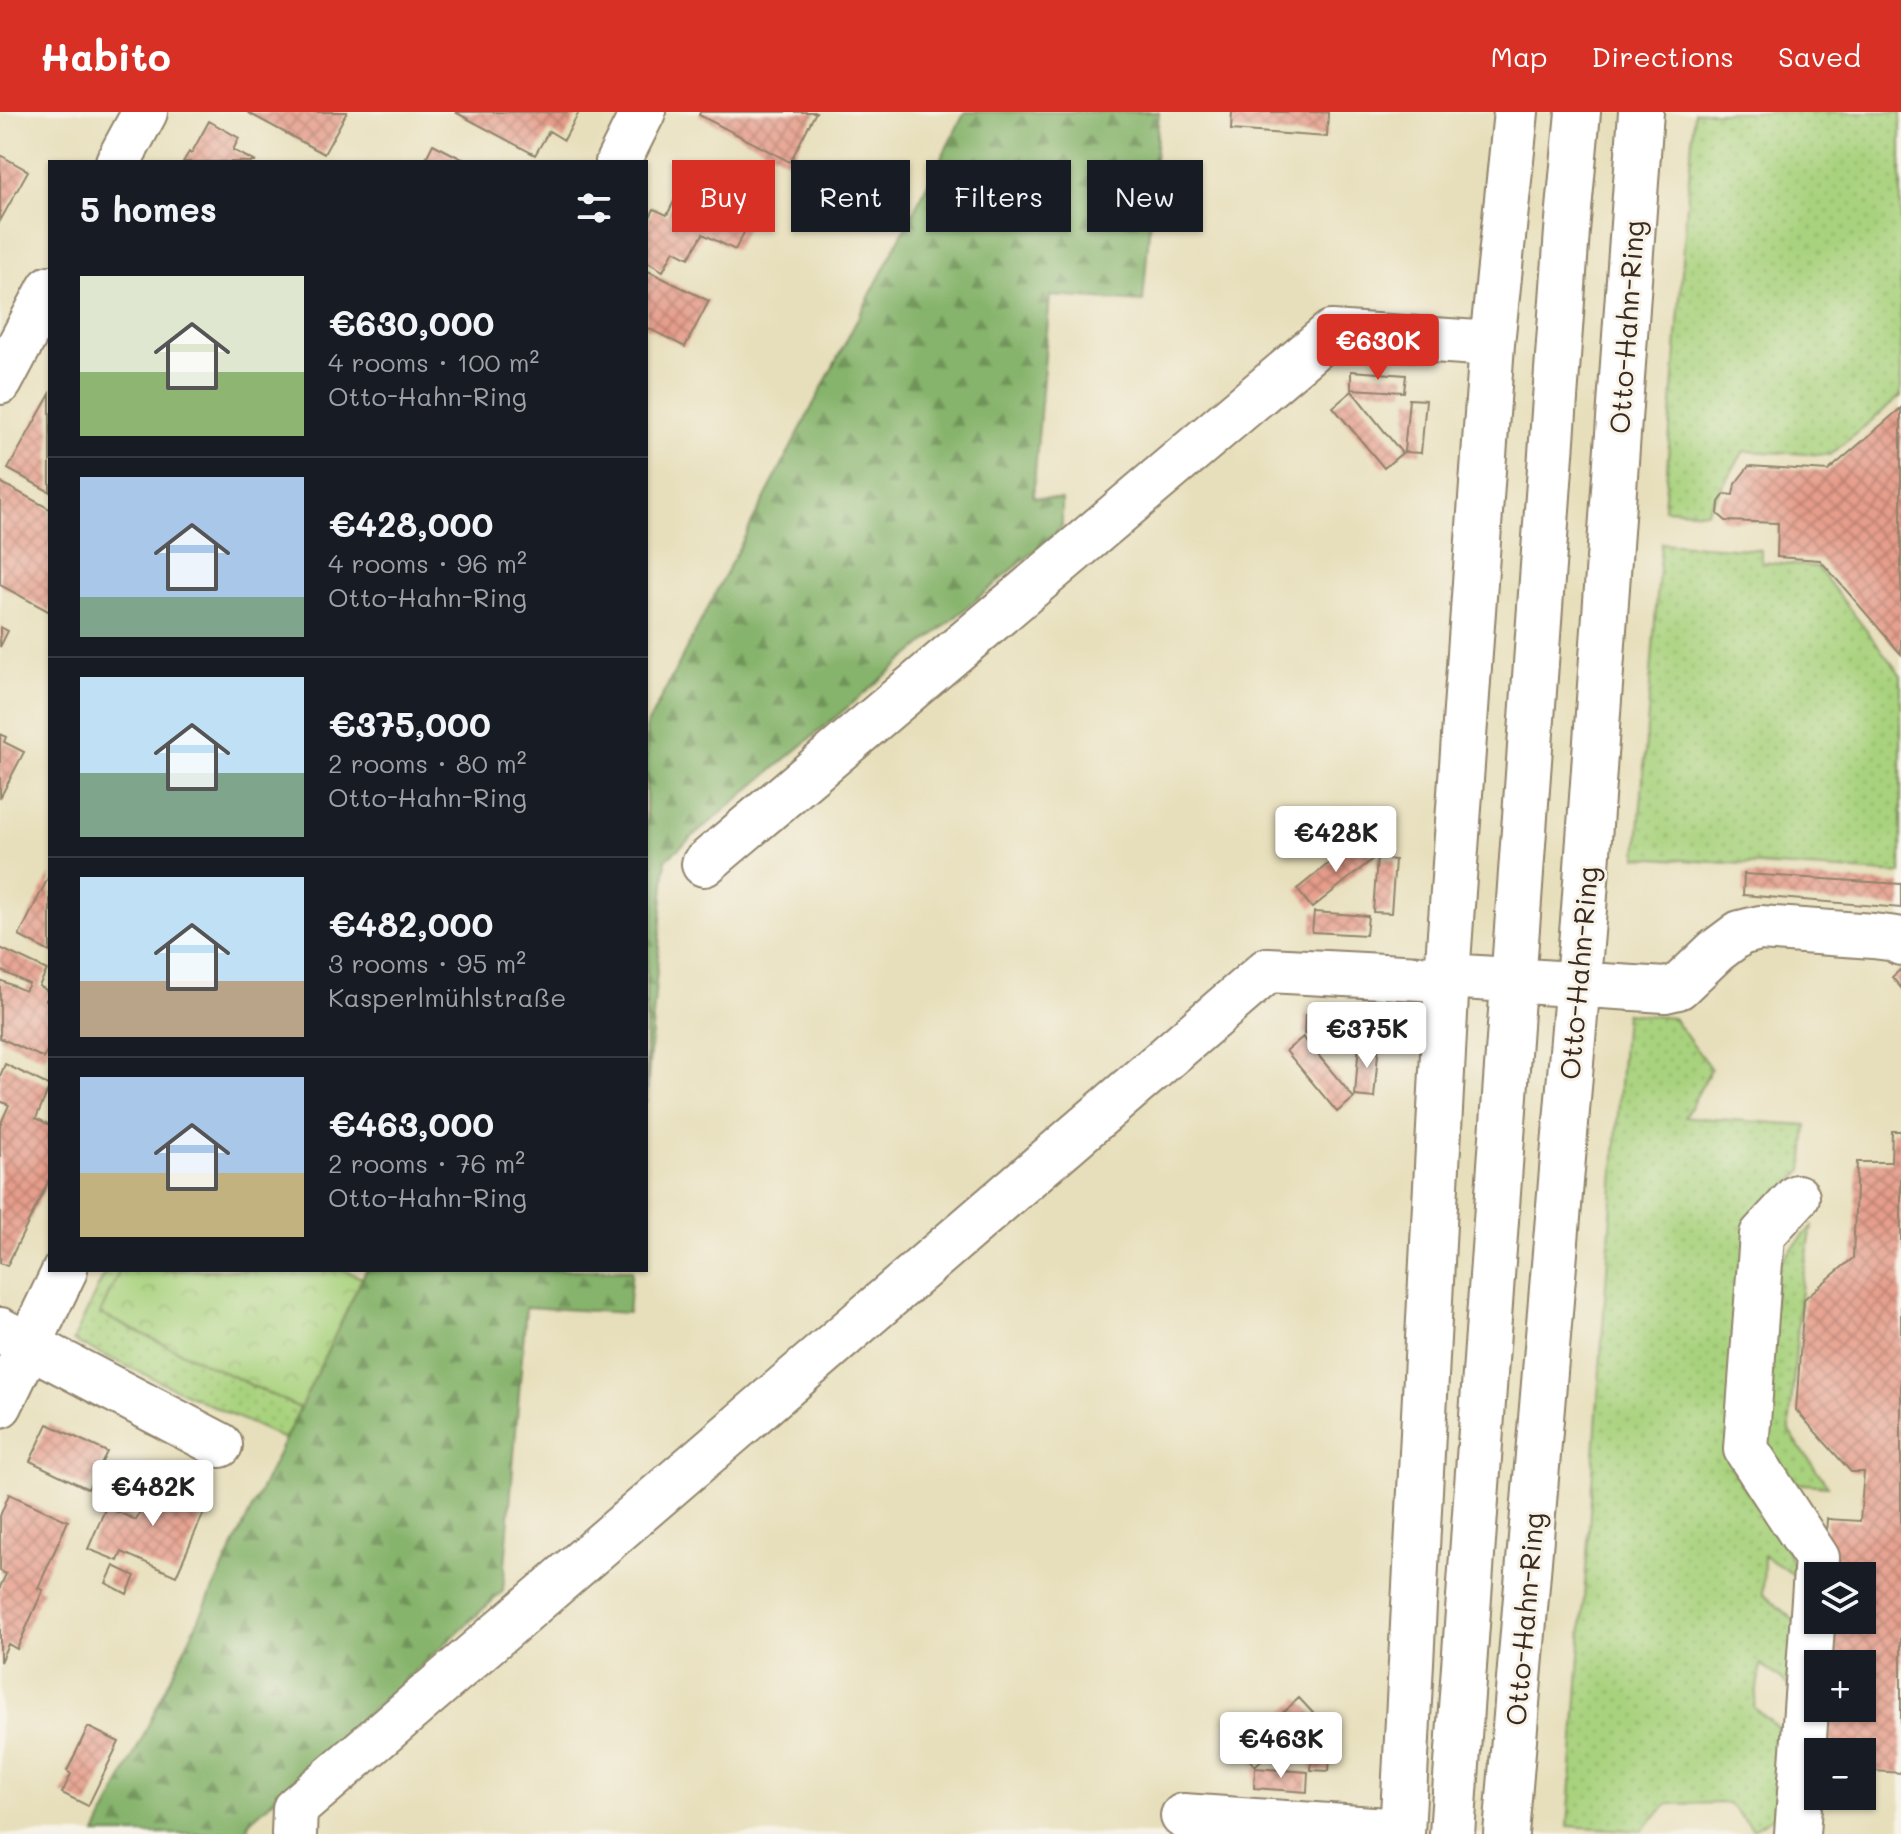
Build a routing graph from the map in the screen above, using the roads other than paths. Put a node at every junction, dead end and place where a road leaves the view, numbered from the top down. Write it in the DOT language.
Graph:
graph roads {
  1 [pos="145,112"];
  2 [pos="643,112"];
  3 [pos="1516,112"];
  4 [pos="1578,112"];
  5 [pos="1641,112"];
  6 [pos="119,160"];
  7 [pos="619,160"];
  8 [pos="48,292"];
  9 [pos="1492,344"];
  10 [pos="0,382"];
  11 [pos="704,864"];
  12 [pos="1901,943"];
  13 [pos="1447,976"];
  14 [pos="1513,982"];
  15 [pos="1577,985"];
  16 [pos="1797,1197"];
  17 [pos="64,1272"];
  18 [pos="14,1338"];
  19 [pos="0,1405"];
  20 [pos="220,1445"];
  21 [pos="1183,1816"];
  22 [pos="1402,1832"];
  23 [pos="294,1834"];
  24 [pos="1452,1834"];
  25 [pos="1506,1834"];
  26 [pos="1797,1834"];
  1 -- 6 [label="street"];
  2 -- 7 [label="street"];
  3 -- 9 [label="street"];
  4 -- 14 [label="street, Otto-Hahn-Ring"];
  5 -- 15 [label="street, Otto-Hahn-Ring"];
  8 -- 10 [label="street"];
  9 -- 11 [label="street"];
  9 -- 13 [label="street"];
  12 -- 15 [label="street"];
  13 -- 14 [label="street"];
  13 -- 22 [label="street"];
  13 -- 23 [label="street"];
  14 -- 15 [label="street"];
  14 -- 24 [label="street, Otto-Hahn-Ring"];
  15 -- 25 [label="street, Otto-Hahn-Ring"];
  16 -- 26 [label="street"];
  17 -- 18 [label="street"];
  18 -- 19 [label="street"];
  18 -- 20 [label="street"];
  21 -- 22 [label="street"];
}
